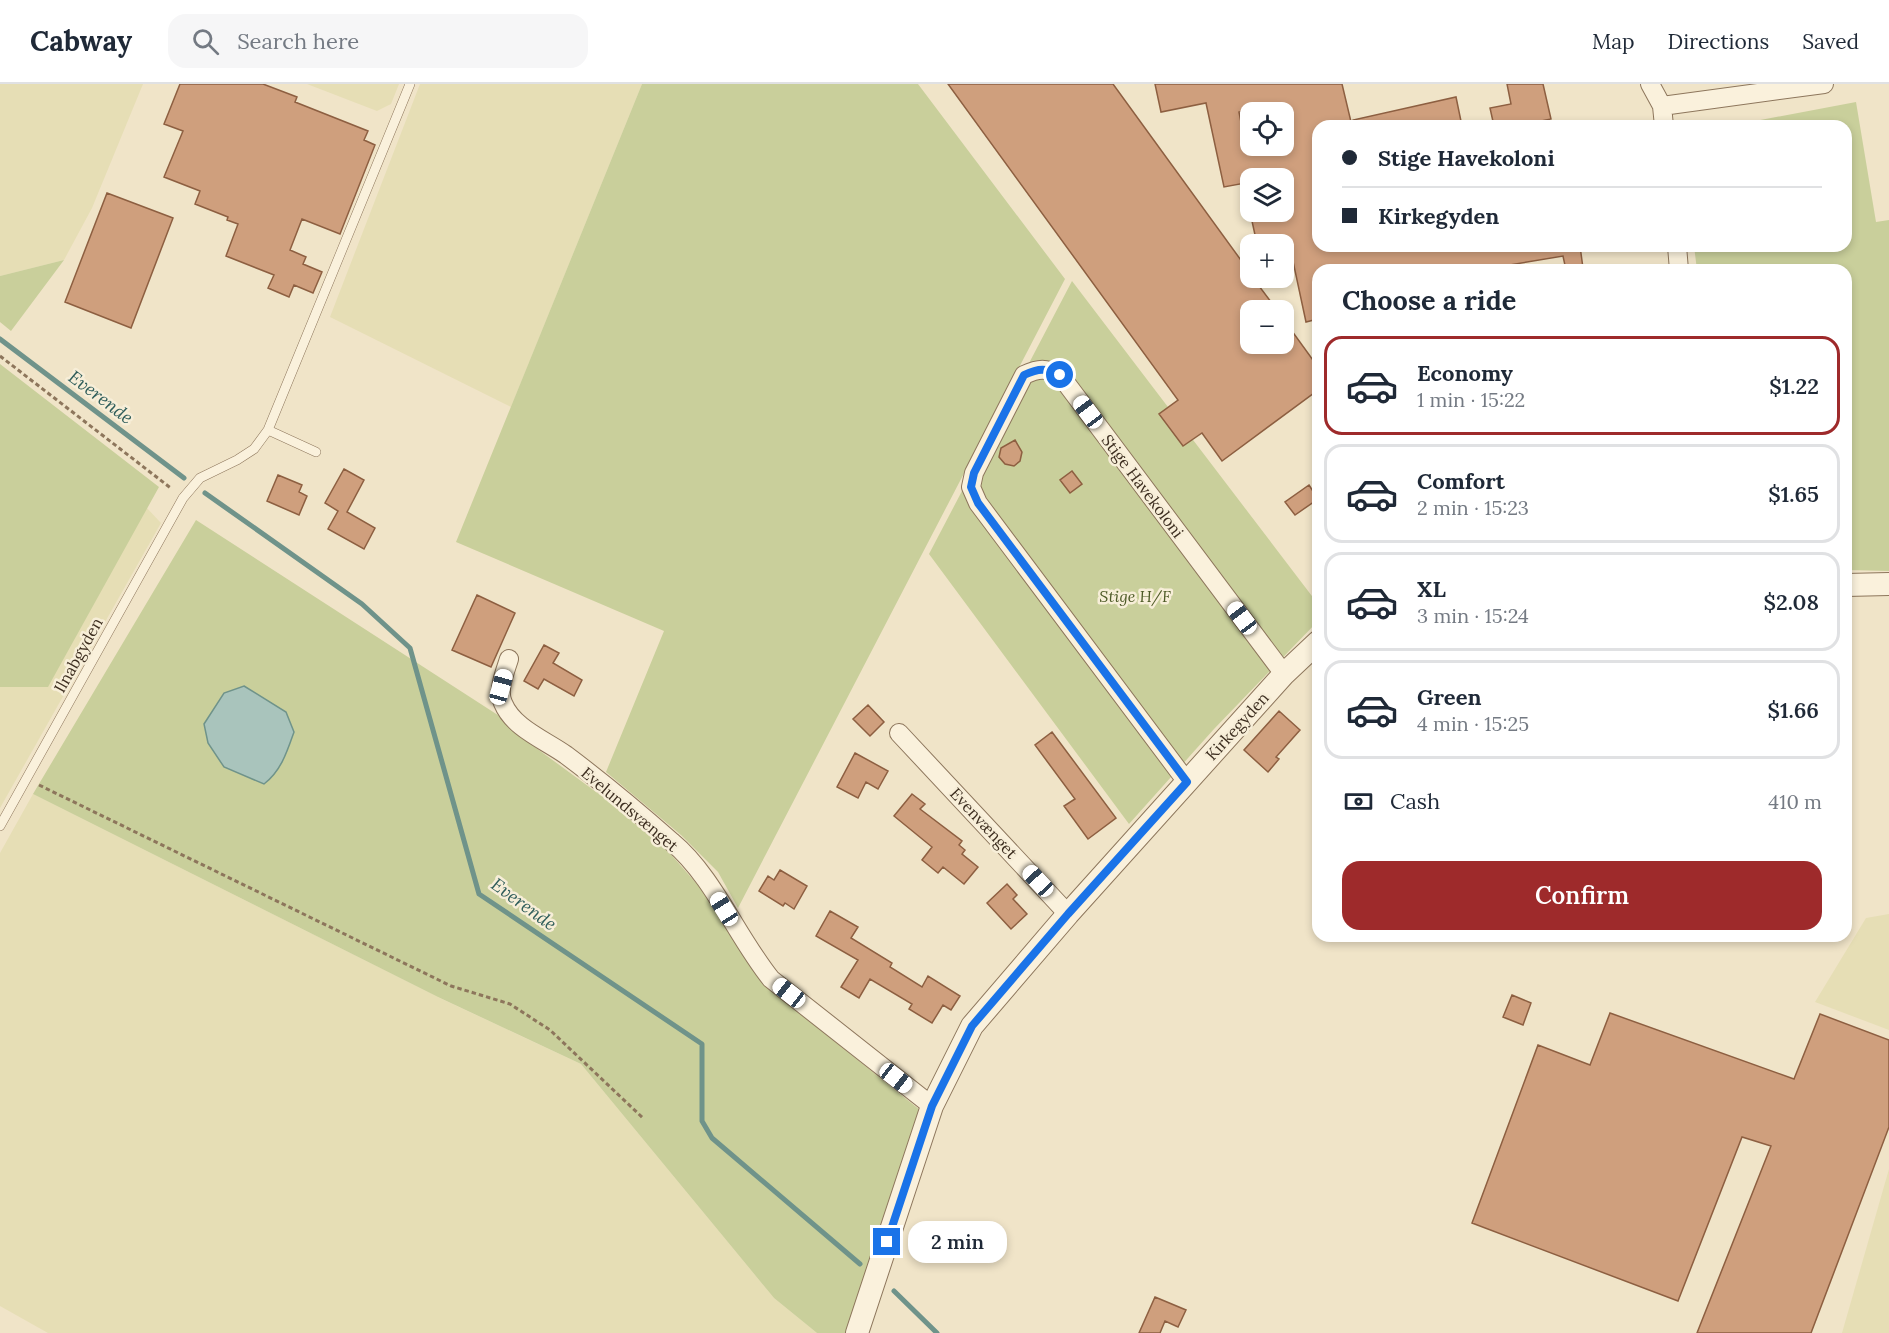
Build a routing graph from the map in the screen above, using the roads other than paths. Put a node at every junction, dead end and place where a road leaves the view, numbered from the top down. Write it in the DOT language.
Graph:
graph roads {
  1 [pos="410,84"];
  2 [pos="1650,84"];
  3 [pos="1824,84"];
  4 [pos="1662,106"];
  5 [pos="1663,120"];
  6 [pos="268,429"];
  7 [pos="316,452"];
  8 [pos="1889,584"];
  9 [pos="1852,585"];
  10 [pos="1312,648"];
  11 [pos="508,659"];
  12 [pos="1284,674"];
  13 [pos="899,733"];
  14 [pos="1187,782"];
  15 [pos="0,826"];
  16 [pos="1068,914"];
  17 [pos="932,1106"];
  18 [pos="857,1333"];
  1 -- 6 [label="lane, Ilnabgyden"];
  2 -- 4 [label="street"];
  3 -- 4 [label="street"];
  4 -- 5 [label="street"];
  6 -- 7 [label="lane"];
  6 -- 15 [label="lane, Ilnabgyden"];
  8 -- 9 [label="street"];
  10 -- 12 [label="street, Kirkegyden"];
  11 -- 17 [label="street, Evelundsvænget"];
  12 -- 14 [label="street, Kirkegyden"];
  12 -- 14 [label="street, Stige Havekoloni"];
  13 -- 16 [label="street, Evenvænget"];
  14 -- 16 [label="street, Kirkegyden"];
  16 -- 17 [label="street, Kirkegyden"];
  17 -- 18 [label="street, Kirkegyden"];
}
